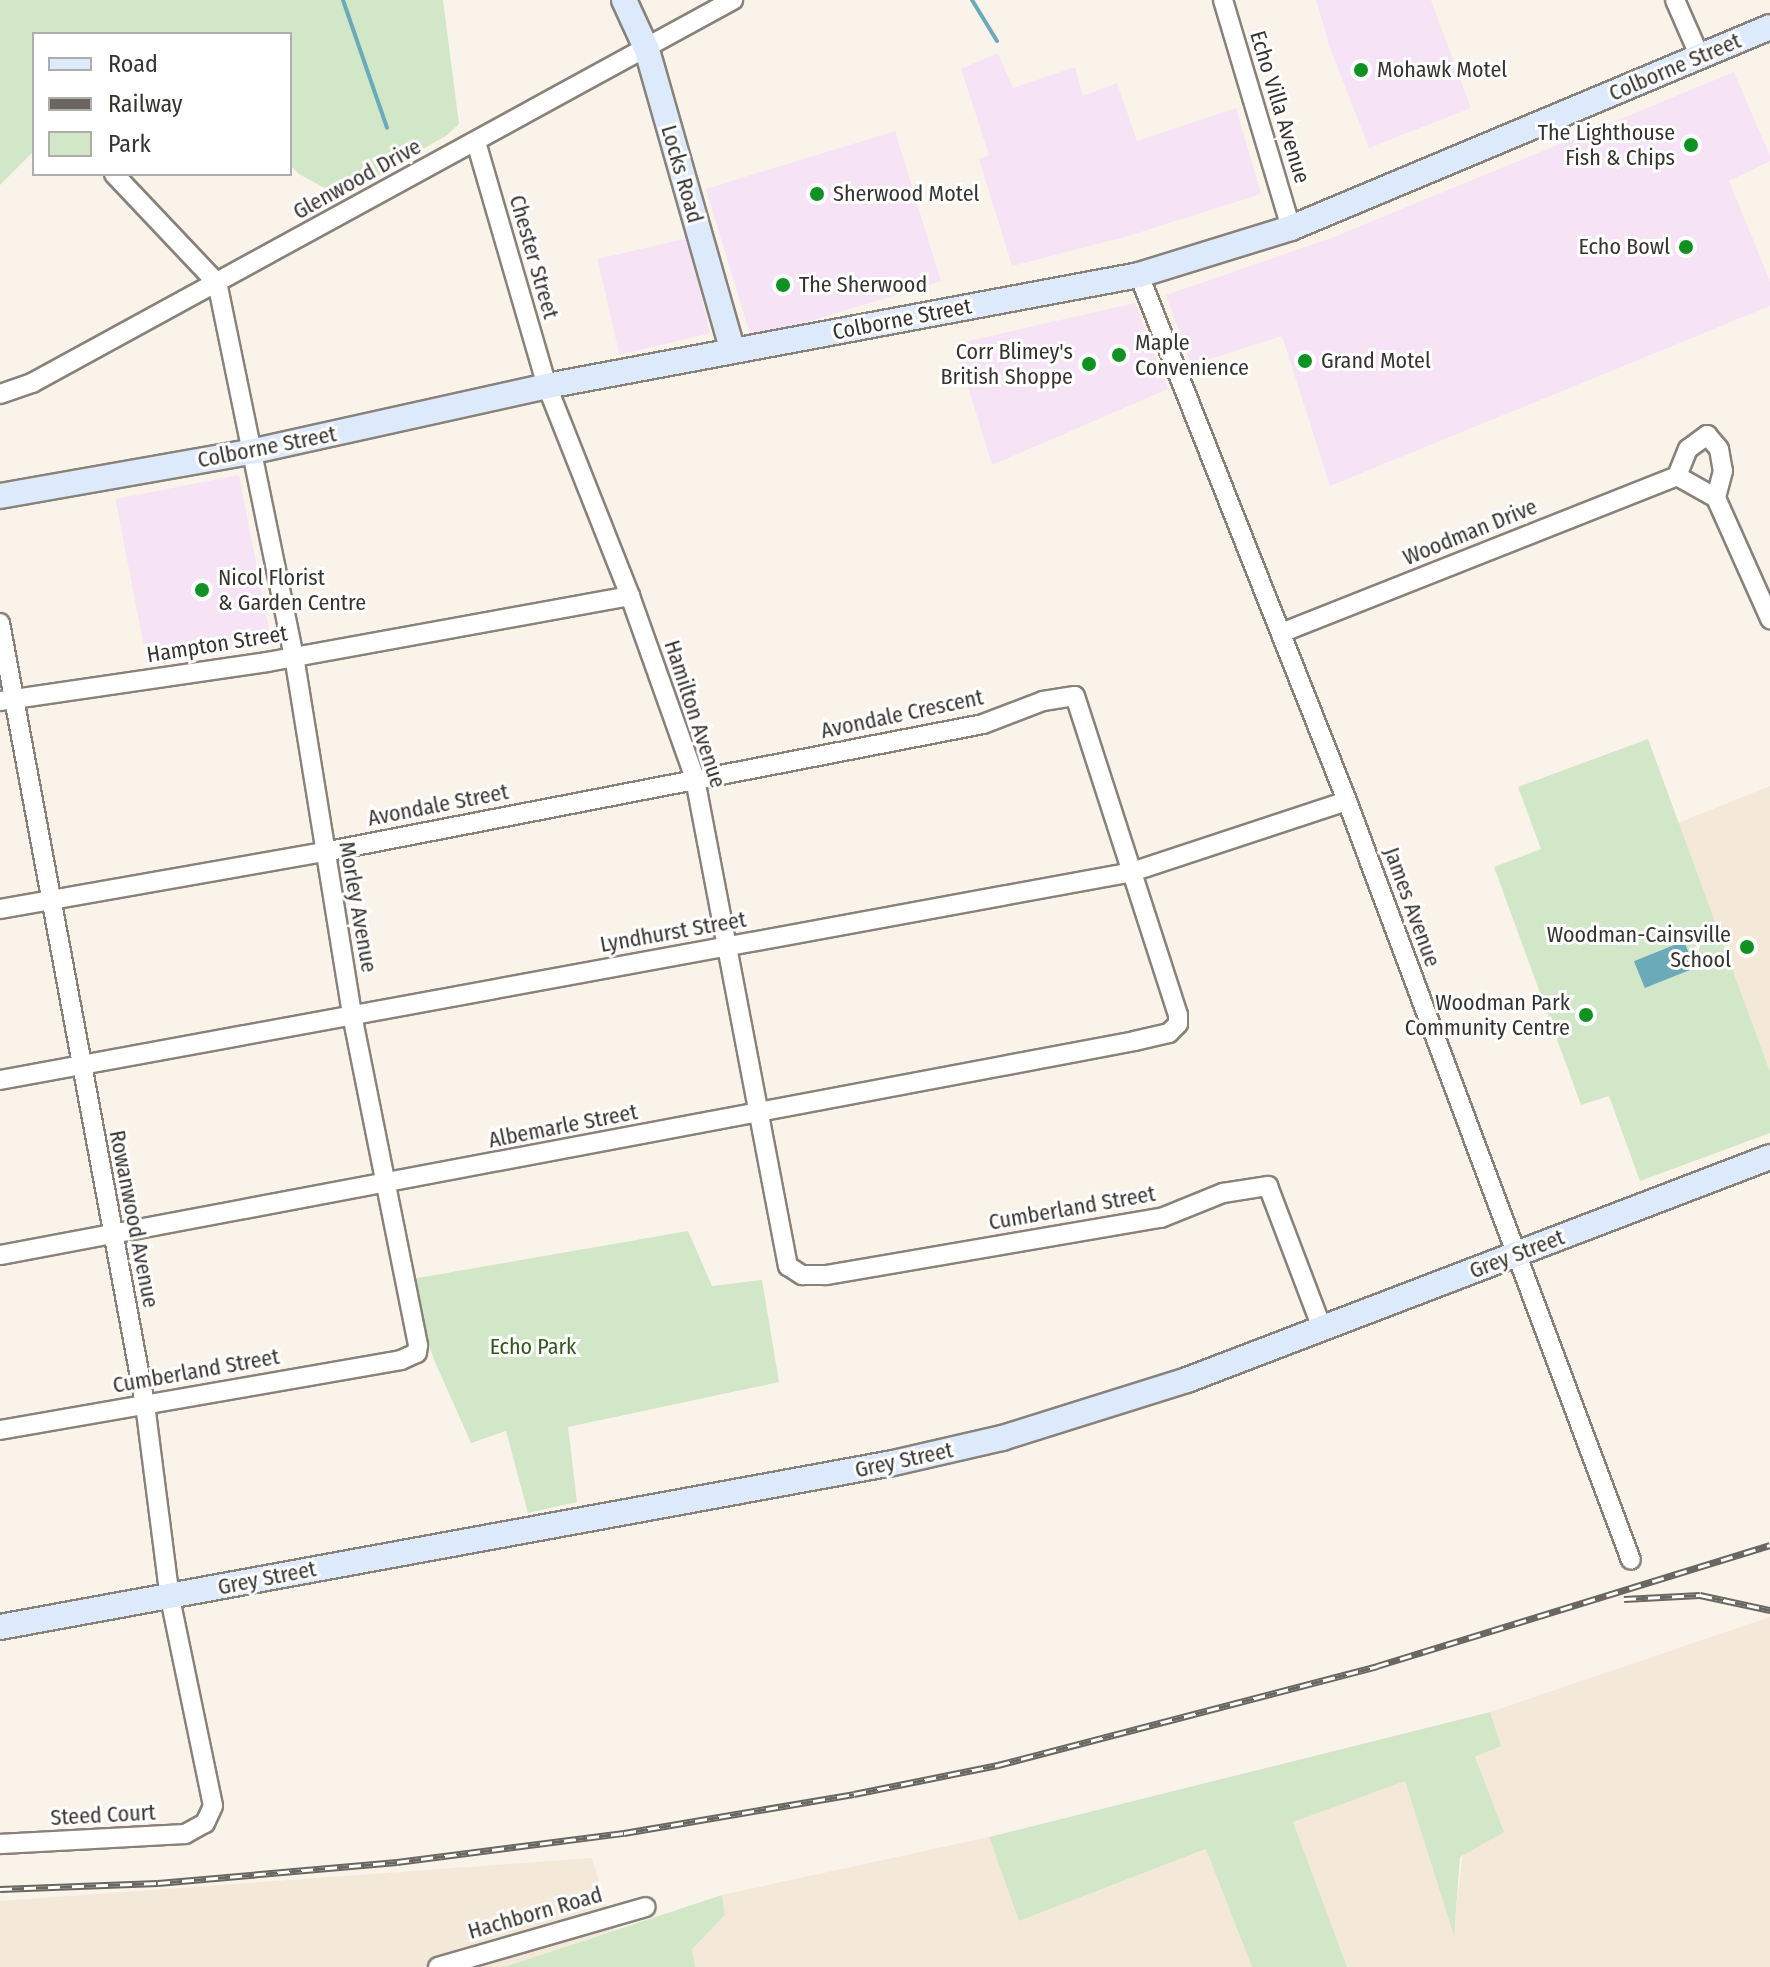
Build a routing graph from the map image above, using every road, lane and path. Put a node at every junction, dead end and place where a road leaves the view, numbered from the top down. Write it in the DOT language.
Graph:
graph roads {
  1 [pos="624,0"];
  2 [pos="733,0"];
  3 [pos="1223,0"];
  4 [pos="1675,0"];
  5 [pos="1770,27"];
  6 [pos="647,50"];
  7 [pos="1700,57"];
  8 [pos="476,142"];
  9 [pos="116,176"];
  10 [pos="1291,228"];
  11 [pos="1139,275"];
  12 [pos="217,283"];
  13 [pos="733,351"];
  14 [pos="547,386"];
  15 [pos="0,394"];
  16 [pos="254,451"];
  17 [pos="1677,476"];
  18 [pos="0,496"];
  19 [pos="1716,498"];
  20 [pos="630,596"];
  21 [pos="1770,619"];
  22 [pos="0,623"];
  23 [pos="1281,633"];
  24 [pos="294,657"];
  25 [pos="7,699"];
  26 [pos="695,779"];
  27 [pos="1347,801"];
  28 [pos="324,852"];
  29 [pos="1132,872"];
  30 [pos="52,901"];
  31 [pos="0,909"];
  32 [pos="726,946"];
  33 [pos="352,1014"];
  34 [pos="81,1065"];
  35 [pos="0,1080"];
  36 [pos="759,1114"];
  37 [pos="1770,1157"];
  38 [pos="383,1185"];
  39 [pos="112,1233"];
  40 [pos="0,1255"];
  41 [pos="1516,1255"];
  42 [pos="784,1259"];
  43 [pos="1322,1328"];
  44 [pos="401,1360"];
  45 [pos="145,1404"];
  46 [pos="0,1430"];
  47 [pos="1631,1560"];
  48 [pos="170,1598"];
  49 [pos="0,1627"];
  50 [pos="205,1823"];
  51 [pos="0,1844"];
  52 [pos="646,1907"];
  53 [pos="438,1967"];
  1 -- 6 [label="street, Locks Road"];
  2 -- 6 [label="street, Glenwood Drive"];
  3 -- 10 [label="street, Echo Villa Avenue"];
  4 -- 7 [label="street"];
  5 -- 7 [label="street, Colborne Street"];
  6 -- 8 [label="street, Glenwood Drive"];
  6 -- 13 [label="street, Locks Road"];
  7 -- 10 [label="street, Colborne Street"];
  8 -- 12 [label="street, Glenwood Drive"];
  8 -- 14 [label="street, Chester Street"];
  9 -- 12 [label="street"];
  10 -- 11 [label="street, Colborne Street"];
  11 -- 13 [label="street, Colborne Street"];
  11 -- 23 [label="street, James Avenue"];
  12 -- 15 [label="street, Glenwood Drive"];
  12 -- 16 [label="street, Morley Avenue"];
  13 -- 14 [label="street, Colborne Street"];
  14 -- 16 [label="street, Colborne Street"];
  14 -- 20 [label="street, Hamilton Avenue"];
  16 -- 18 [label="street, Colborne Street"];
  16 -- 24 [label="street, Morley Avenue"];
  17 -- 19 [label="street"];
  17 -- 19 [label="street"];
  17 -- 23 [label="street, Woodman Drive"];
  19 -- 21 [label="street"];
  20 -- 24 [label="street, Hampton Street"];
  20 -- 26 [label="street, Hamilton Avenue"];
  22 -- 25 [label="street, Rowanwood Avenue"];
  23 -- 27 [label="street, James Avenue"];
  24 -- 25 [label="street, Hampton Street"];
  24 -- 28 [label="street, Morley Avenue"];
  25 -- 30 [label="street, Rowanwood Avenue"];
  26 -- 28 [label="street, Avondale Street"];
  26 -- 29 [label="street, Avondale Crescent"];
  26 -- 32 [label="street, Hamilton Avenue"];
  27 -- 29 [label="street, Lyndhurst Street"];
  27 -- 41 [label="street, James Avenue"];
  28 -- 30 [label="street, Avondale Street"];
  28 -- 33 [label="street, Morley Avenue"];
  29 -- 32 [label="street, Lyndhurst Street"];
  29 -- 36 [label="street, Albemarle Street"];
  30 -- 31 [label="street, Avondale Street"];
  30 -- 34 [label="street, Rowanwood Avenue"];
  32 -- 33 [label="street, Lyndhurst Street"];
  32 -- 36 [label="street, Hamilton Avenue"];
  33 -- 34 [label="street, Lyndhurst Street"];
  33 -- 38 [label="street, Morley Avenue"];
  34 -- 35 [label="street, Lyndhurst Street"];
  34 -- 39 [label="street, Rowanwood Avenue"];
  36 -- 38 [label="street, Albemarle Street"];
  36 -- 42 [label="street, Hamilton Avenue"];
  37 -- 41 [label="street, Grey Street"];
  38 -- 39 [label="street, Albemarle Street"];
  38 -- 44 [label="street, Morley Avenue"];
  39 -- 40 [label="street, Albemarle Street"];
  39 -- 45 [label="street, Rowanwood Avenue"];
  41 -- 43 [label="street, Grey Street"];
  41 -- 47 [label="street, James Avenue"];
  42 -- 43 [label="street, Cumberland Street"];
  43 -- 48 [label="street, Grey Street"];
  44 -- 45 [label="street, Cumberland Street"];
  45 -- 46 [label="street, Cumberland Street"];
  45 -- 48 [label="street, Rowanwood Avenue"];
  48 -- 49 [label="street, Grey Street"];
  48 -- 50 [label="street, Rowanwood Avenue"];
  50 -- 51 [label="street, Steed Court"];
  52 -- 53 [label="street, Hachborn Road"];
}
